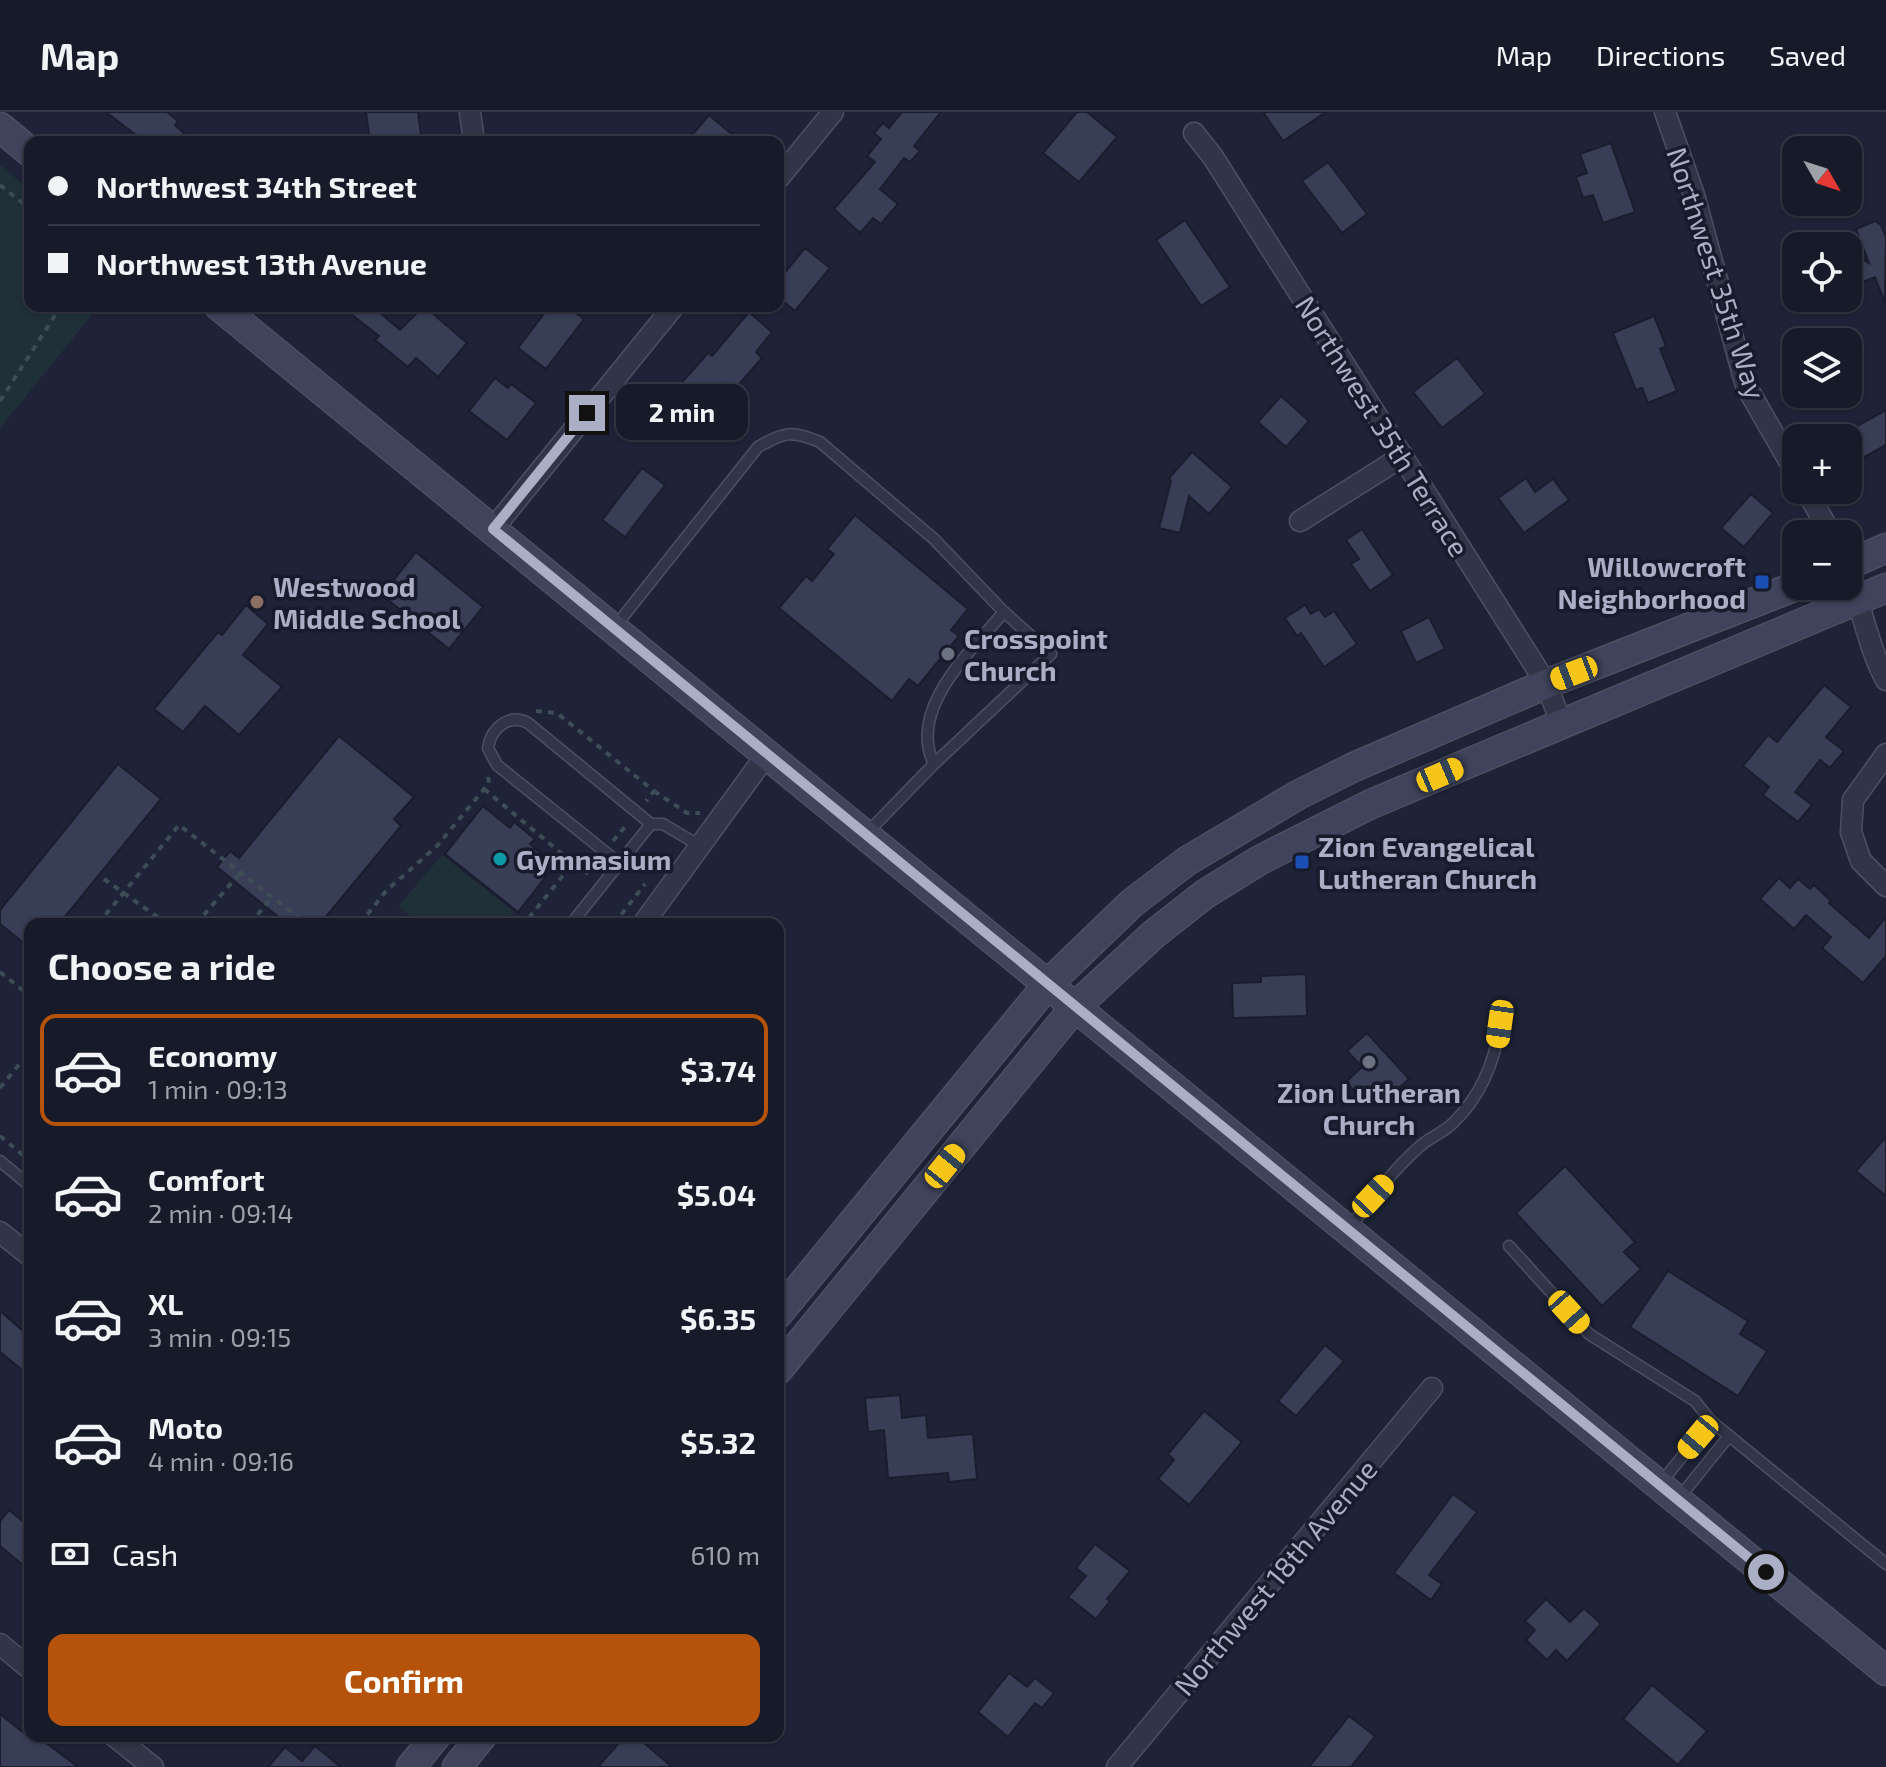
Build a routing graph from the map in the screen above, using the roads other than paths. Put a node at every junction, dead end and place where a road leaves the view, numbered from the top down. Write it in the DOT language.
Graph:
graph roads {
  1 [pos="833,112"];
  2 [pos="1665,112"];
  3 [pos="0,127"];
  4 [pos="1194,133"];
  5 [pos="24,147"];
  6 [pos="784,172"];
  7 [pos="226,312"];
  8 [pos="661,312"];
  9 [pos="1782,449"];
  10 [pos="1403,456"];
  11 [pos="1300,521"];
  12 [pos="493,529"];
  13 [pos="1886,548"];
  14 [pos="1862,559"];
  15 [pos="1862,587"];
  16 [pos="1886,588"];
  17 [pos="1782,591"];
  18 [pos="1825,600"];
  19 [pos="1857,600"];
  20 [pos="1004,612"];
  21 [pos="613,629"];
  22 [pos="1886,680"];
  23 [pos="1546,684"];
  24 [pos="1562,724"];
  25 [pos="767,754"];
  26 [pos="1886,754"];
  27 [pos="934,764"];
  28 [pos="651,824"];
  29 [pos="866,835"];
  30 [pos="700,846"];
  31 [pos="619,863"];
  32 [pos="1886,886"];
  33 [pos="576,918"];
  34 [pos="651,918"];
  35 [pos="1048,984"];
  36 [pos="1075,1007"];
  37 [pos="1500,1024"];
  38 [pos="0,1161"];
  39 [pos="24,1181"];
  40 [pos="1348,1230"];
  41 [pos="0,1232"];
  42 [pos="1509,1246"];
  43 [pos="24,1251"];
  44 [pos="784,1307"];
  45 [pos="784,1356"];
  46 [pos="1432,1388"];
  47 [pos="1711,1421"];
  48 [pos="1729,1436"];
  49 [pos="1668,1492"];
  50 [pos="1886,1564"];
  51 [pos="0,1644"];
  52 [pos="24,1664"];
  53 [pos="1886,1671"];
  54 [pos="122,1742"];
  55 [pos="431,1742"];
  56 [pos="440,1742"];
  57 [pos="478,1742"];
  58 [pos="463,1765"];
  59 [pos="153,1767"];
  60 [pos="411,1767"];
  61 [pos="1117,1767"];
  1 -- 6 [label="street"];
  2 -- 9 [label="street, Northwest 35th Way"];
  3 -- 5 [label="main road"];
  4 -- 10 [label="street, Northwest 35th Terrace"];
  7 -- 12 [label="main road"];
  8 -- 12 [label="street"];
  10 -- 11 [label="street"];
  10 -- 23 [label="street, Northwest 35th Terrace"];
  12 -- 21 [label="main road"];
  13 -- 14 [label="main road"];
  15 -- 16 [label="main road"];
  17 -- 23 [label="main road"];
  18 -- 24 [label="main road"];
  19 -- 22 [label="street"];
  20 -- 21 [label="lane"];
  20 -- 27 [label="lane"];
  20 -- 27 [label="lane"];
  21 -- 25 [label="main road"];
  23 -- 24 [label="street, Northwest 35th Terrace"];
  23 -- 35 [label="main road"];
  24 -- 36 [label="main road"];
  25 -- 29 [label="main road"];
  25 -- 30 [label="street"];
  26 -- 32 [label="street"];
  27 -- 29 [label="lane"];
  28 -- 30 [label="lane"];
  28 -- 31 [label="lane"];
  28 -- 31 [label="lane"];
  29 -- 35 [label="main road"];
  30 -- 34 [label="street"];
  31 -- 33 [label="lane"];
  35 -- 36 [label="main road"];
  35 -- 44 [label="main road"];
  36 -- 40 [label="main road"];
  36 -- 45 [label="main road"];
  37 -- 40 [label="lane"];
  38 -- 39 [label="lane"];
  40 -- 49 [label="main road"];
  41 -- 43 [label="street"];
  42 -- 47 [label="lane"];
  46 -- 61 [label="street, Northwest 18th Avenue"];
  47 -- 48 [label="lane"];
  47 -- 49 [label="lane"];
  48 -- 49 [label="lane"];
  48 -- 50 [label="lane"];
  49 -- 53 [label="main road"];
  51 -- 52 [label="street"];
  54 -- 59 [label="street"];
  55 -- 60 [label="main road"];
  56 -- 58 [label="street"];
  57 -- 58 [label="main road"];
}
